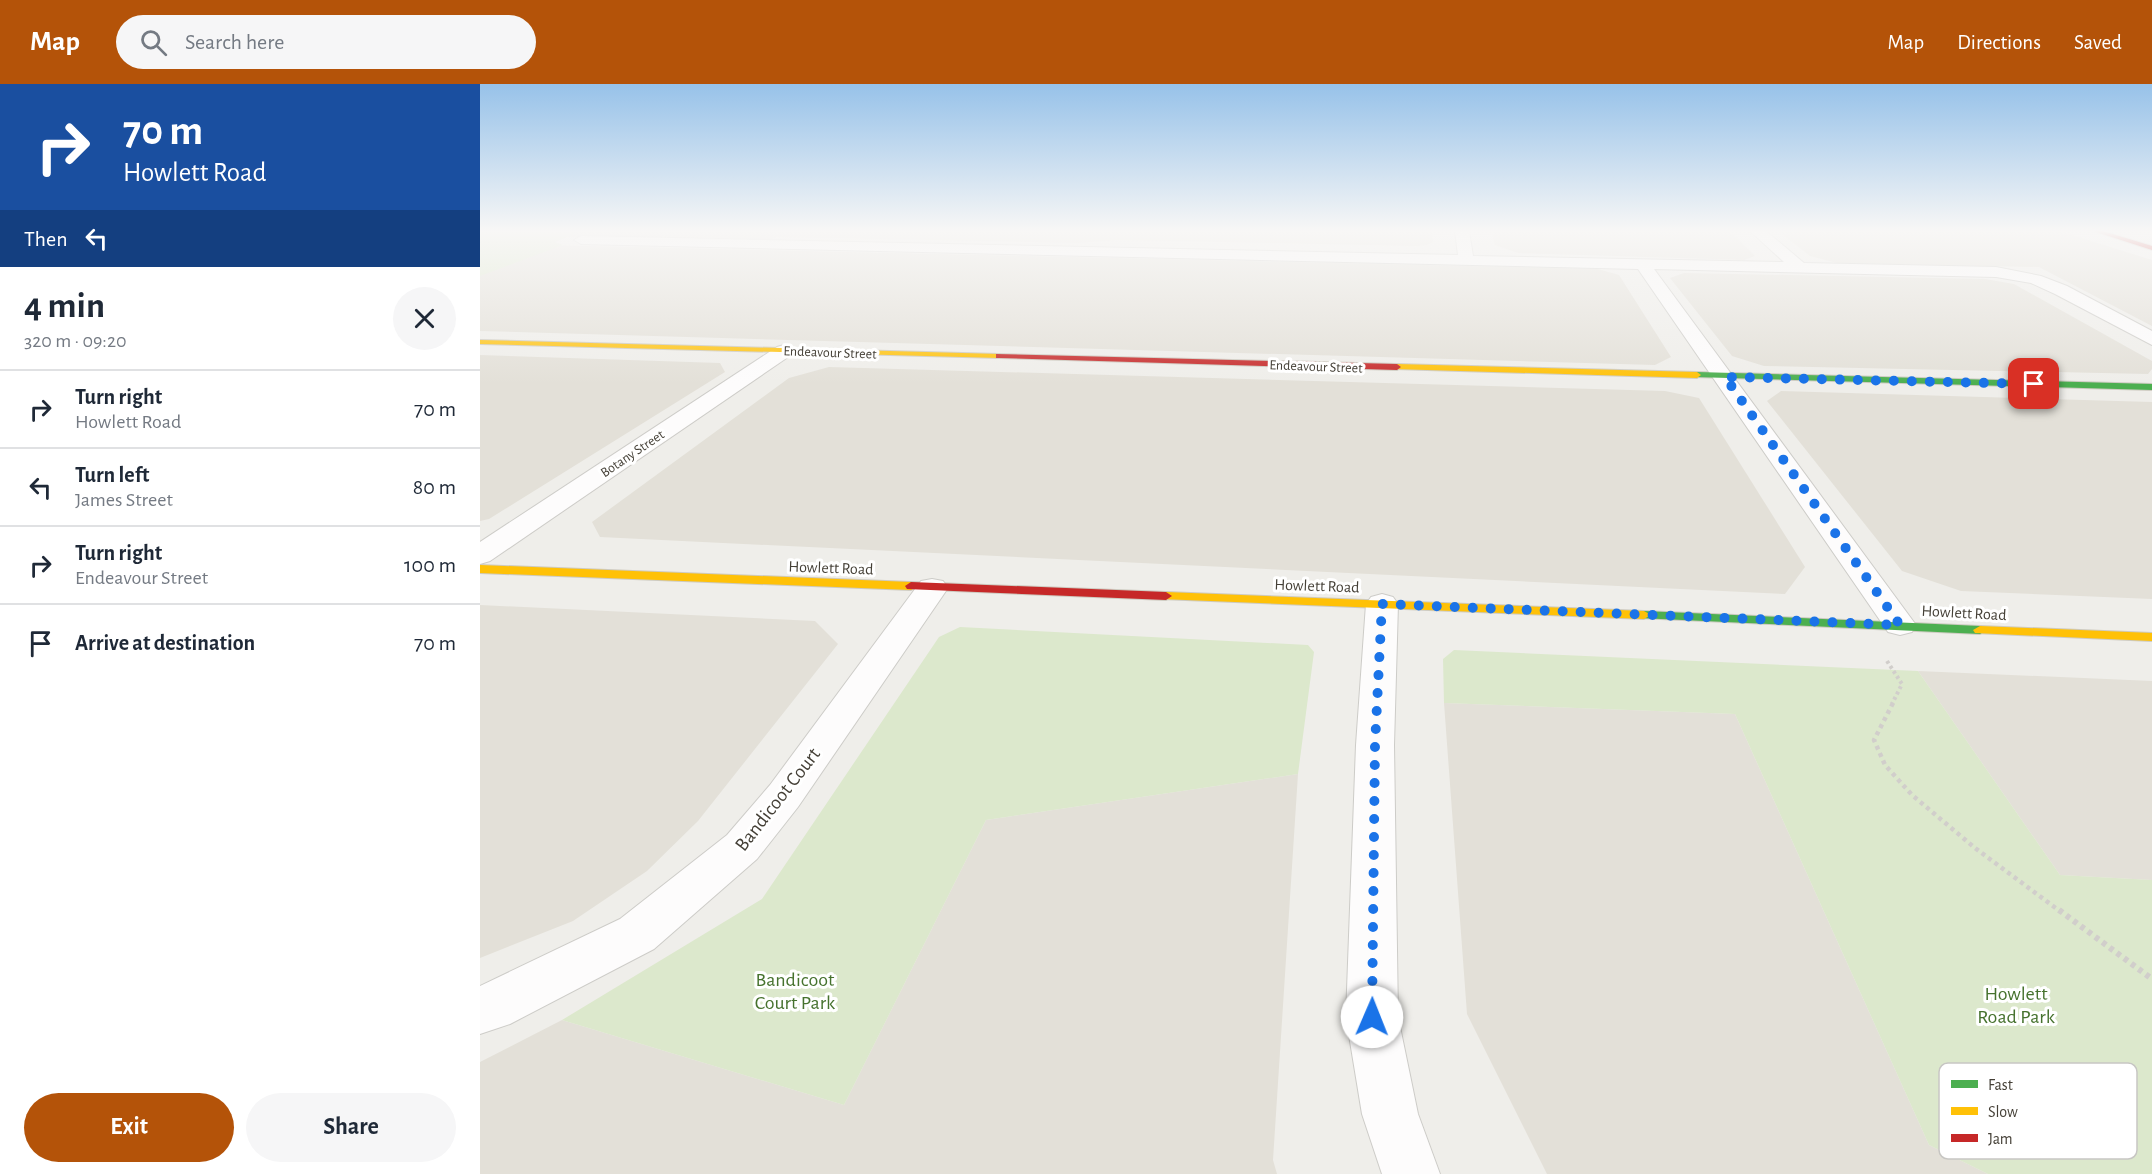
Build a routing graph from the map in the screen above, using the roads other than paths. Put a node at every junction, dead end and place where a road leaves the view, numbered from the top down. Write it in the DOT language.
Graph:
graph roads {
  1 [pos="1656,282"];
  2 [pos="2042,282"];
  3 [pos="2152,339"];
  4 [pos="480,342"];
  5 [pos="784,351"];
  6 [pos="1725,377"];
  7 [pos="2152,387"];
  8 [pos="480,555"];
  9 [pos="480,569"];
  10 [pos="932,588"];
  11 [pos="1382,604"];
  12 [pos="1900,625"];
  13 [pos="2152,637"];
  14 [pos="480,1010"];
  15 [pos="1411,1174"];
  1 -- 6 [label="street"];
  2 -- 3 [label="street"];
  4 -- 5 [label="street, Endeavour Street"];
  5 -- 6 [label="street, Endeavour Street"];
  5 -- 8 [label="street, Botany Street"];
  6 -- 7 [label="street, Endeavour Street"];
  6 -- 12 [label="street"];
  9 -- 10 [label="street, Howlett Road"];
  10 -- 11 [label="street, Howlett Road"];
  10 -- 14 [label="street, Bandicoot Court"];
  11 -- 12 [label="street, Howlett Road"];
  11 -- 15 [label="street"];
  12 -- 13 [label="street, Howlett Road"];
}
